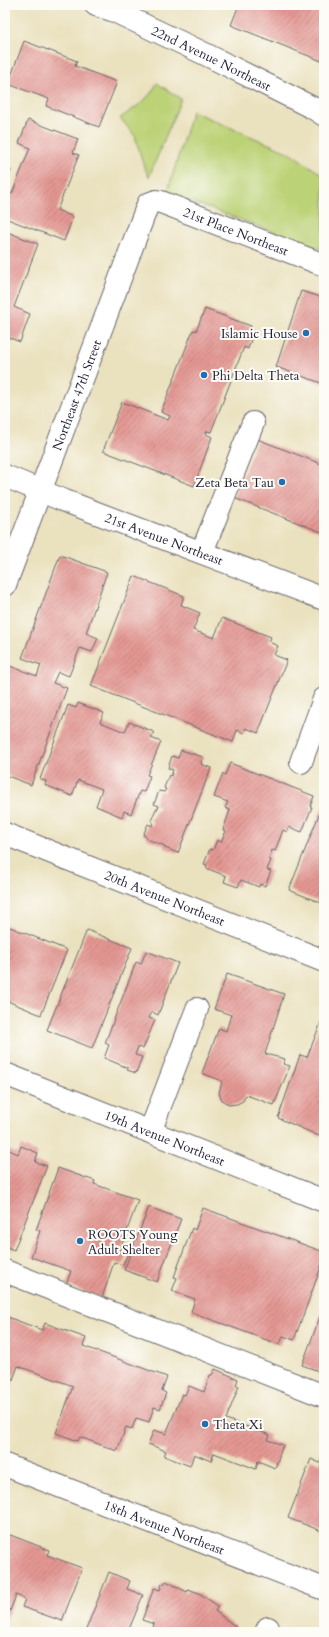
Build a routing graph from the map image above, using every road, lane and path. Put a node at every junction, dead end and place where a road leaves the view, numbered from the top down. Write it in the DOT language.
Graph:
graph roads {
  1 [pos="96,5"];
  2 [pos="324,115"];
  3 [pos="148,204"];
  4 [pos="324,265"];
  5 [pos="253,423"];
  6 [pos="5,476"];
  7 [pos="41,490"];
  8 [pos="202,552"];
  9 [pos="5,585"];
  10 [pos="324,599"];
  11 [pos="324,699"];
  12 [pos="301,762"];
  13 [pos="5,834"];
  14 [pos="324,961"];
  15 [pos="197,1009"];
  16 [pos="5,1074"];
  17 [pos="150,1132"];
  18 [pos="324,1202"];
  19 [pos="5,1271"];
  20 [pos="324,1396"];
  21 [pos="5,1465"];
  22 [pos="324,1589"];
  1 -- 2 [label="street, 22nd Avenue Northeast"];
  3 -- 4 [label="street, 21st Place Northeast"];
  3 -- 7 [label="street, Northeast 47th Street"];
  5 -- 8 [label="street"];
  6 -- 7 [label="street, 21st Avenue Northeast"];
  7 -- 8 [label="street, 21st Avenue Northeast"];
  7 -- 9 [label="street, Northeast 47th Street"];
  8 -- 10 [label="street, 21st Avenue Northeast"];
  11 -- 12 [label="street"];
  13 -- 14 [label="street, 20th Avenue Northeast"];
  15 -- 17 [label="street"];
  16 -- 17 [label="street, 19th Avenue Northeast"];
  17 -- 18 [label="street, 19th Avenue Northeast"];
  19 -- 20 [label="street"];
  21 -- 22 [label="street, 18th Avenue Northeast"];
}
